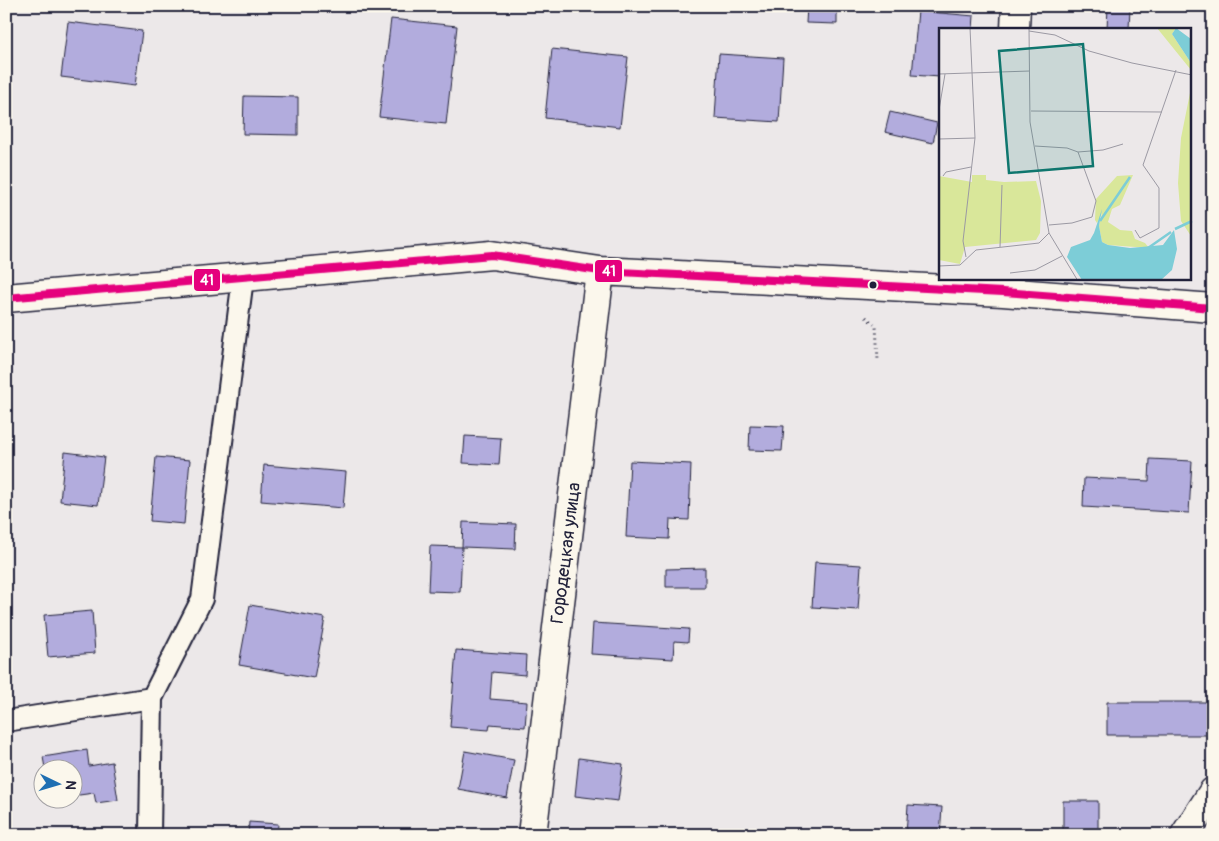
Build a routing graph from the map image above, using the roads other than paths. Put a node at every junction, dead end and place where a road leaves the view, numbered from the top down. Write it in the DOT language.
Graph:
graph roads {
  1 [pos="1016,6"];
  2 [pos="1015,28"];
  3 [pos="600,271"];
  4 [pos="244,278"];
  5 [pos="1003,286"];
  6 [pos="6,298"];
  7 [pos="1213,308"];
  8 [pos="152,698"];
  9 [pos="6,721"];
  10 [pos="1213,792"];
  11 [pos="150,835"];
  12 [pos="532,835"];
  13 [pos="1185,835"];
  1 -- 2 [label="street"];
  3 -- 4 [label="street"];
  3 -- 5 [label="street"];
  3 -- 12 [label="street, Городецкая улица"];
  4 -- 6 [label="street"];
  4 -- 8 [label="lane"];
  5 -- 7 [label="street"];
  8 -- 9 [label="lane"];
  8 -- 11 [label="lane"];
  10 -- 13 [label="street"];
}
